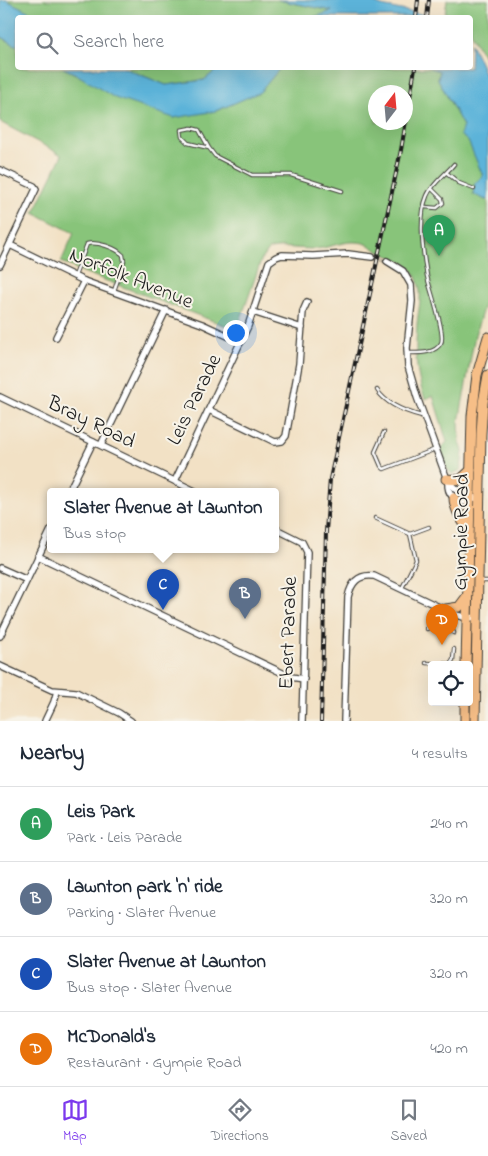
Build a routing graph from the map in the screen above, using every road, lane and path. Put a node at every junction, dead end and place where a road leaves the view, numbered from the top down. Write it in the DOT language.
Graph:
graph roads {
  1 [pos="210,148"];
  2 [pos="454,164"];
  3 [pos="0,170"];
  4 [pos="447,173"];
  5 [pos="432,189"];
  6 [pos="474,189"];
  7 [pos="342,191"];
  8 [pos="424,207"];
  9 [pos="10,245"];
  10 [pos="372,257"];
  11 [pos="387,261"];
  12 [pos="0,265"];
  13 [pos="75,276"];
  14 [pos="84,281"];
  15 [pos="114,292"];
  16 [pos="307,302"];
  17 [pos="166,310"];
  18 [pos="253,312"];
  19 [pos="302,328"];
  20 [pos="488,336"];
  21 [pos="56,337"];
  22 [pos="241,342"];
  23 [pos="408,353"];
  24 [pos="488,374"];
  25 [pos="377,390"];
  26 [pos="0,397"];
  27 [pos="209,410"];
  28 [pos="424,417"];
  29 [pos="384,432"];
  30 [pos="93,442"];
  31 [pos="101,446"];
  32 [pos="436,449"];
  33 [pos="471,470"];
  34 [pos="447,481"];
  35 [pos="175,482"];
  36 [pos="70,488"];
  37 [pos="189,488"];
  38 [pos="454,498"];
  39 [pos="470,501"];
  40 [pos="480,501"];
  41 [pos="375,518"];
  42 [pos="429,527"];
  43 [pos="469,529"];
  44 [pos="279,530"];
  45 [pos="410,534"];
  46 [pos="47,536"];
  47 [pos="38,556"];
  48 [pos="0,568"];
  49 [pos="27,580"];
  50 [pos="483,581"];
  51 [pos="402,588"];
  52 [pos="468,595"];
  53 [pos="446,610"];
  54 [pos="478,617"];
  55 [pos="468,618"];
  56 [pos="427,629"];
  57 [pos="454,633"];
  58 [pos="0,636"];
  59 [pos="454,649"];
  60 [pos="466,661"];
  61 [pos="426,664"];
  62 [pos="0,666"];
  63 [pos="304,679"];
  64 [pos="57,691"];
  65 [pos="465,706"];
  66 [pos="45,721"];
  67 [pos="131,721"];
  68 [pos="302,721"];
  69 [pos="344,721"];
  70 [pos="465,721"];
  71 [pos="474,721"];
  1 -- 1 [label="lane"];
  1 -- 7 [label="lane"];
  2 -- 4 [label="lane"];
  3 -- 9 [label="street"];
  4 -- 5 [label="lane"];
  4 -- 6 [label="lane"];
  5 -- 8 [label="lane"];
  5 -- 8 [label="lane"];
  8 -- 23 [label="lane"];
  9 -- 12 [label="street"];
  9 -- 13 [label="street, Norfolk Avenue"];
  10 -- 18 [label="street, Leis Parade"];
  11 -- 23 [label="street"];
  13 -- 14 [label="street, Norfolk Avenue"];
  13 -- 15 [label="lane"];
  14 -- 15 [label="street, Norfolk Avenue"];
  14 -- 21 [label="street"];
  15 -- 17 [label="street, Norfolk Avenue"];
  16 -- 19 [label="street"];
  17 -- 22 [label="street, Norfolk Avenue"];
  17 -- 31 [label="street"];
  18 -- 19 [label="street"];
  18 -- 22 [label="street, Leis Parade"];
  19 -- 27 [label="street"];
  20 -- 33 [label="highway, Gympie Road"];
  22 -- 27 [label="street, Leis Parade"];
  23 -- 28 [label="street"];
  24 -- 40 [label="highway, Gympie Road"];
  25 -- 28 [label="lane"];
  26 -- 30 [label="street, Bray Road"];
  27 -- 35 [label="street, Leis Parade"];
  28 -- 32 [label="street"];
  29 -- 32 [label="lane"];
  30 -- 31 [label="street, Bray Road"];
  30 -- 36 [label="street"];
  31 -- 35 [label="street, Bray Road"];
  32 -- 34 [label="street"];
  33 -- 34 [label="highway"];
  33 -- 39 [label="highway, Gympie Road"];
  34 -- 38 [label="street"];
  34 -- 39 [label="street"];
  35 -- 37 [label="street, Bray Road"];
  38 -- 39 [label="street"];
  38 -- 43 [label="highway"];
  39 -- 40 [label="street"];
  39 -- 43 [label="highway, Gympie Road"];
  40 -- 50 [label="highway, Gympie Road"];
  41 -- 45 [label="lane"];
  42 -- 45 [label="lane"];
  43 -- 52 [label="highway, Gympie Road"];
  44 -- 63 [label="street, Ebert Parade"];
  45 -- 51 [label="lane"];
  46 -- 47 [label="street"];
  47 -- 49 [label="street"];
  47 -- 63 [label="street"];
  48 -- 49 [label="street"];
  49 -- 58 [label="street"];
  50 -- 54 [label="highway, Gympie Road"];
  51 -- 53 [label="street"];
  51 -- 69 [label="street"];
  52 -- 53 [label="highway"];
  52 -- 55 [label="highway, Gympie Road"];
  53 -- 55 [label="street"];
  54 -- 55 [label="street"];
  54 -- 71 [label="highway, Gympie Road"];
  55 -- 60 [label="highway, Gympie Road"];
  56 -- 57 [label="lane"];
  59 -- 61 [label="lane"];
  62 -- 64 [label="street"];
  63 -- 68 [label="street, Ebert Parade"];
  64 -- 66 [label="street"];
  64 -- 67 [label="street"];
  65 -- 70 [label="highway"];
}
